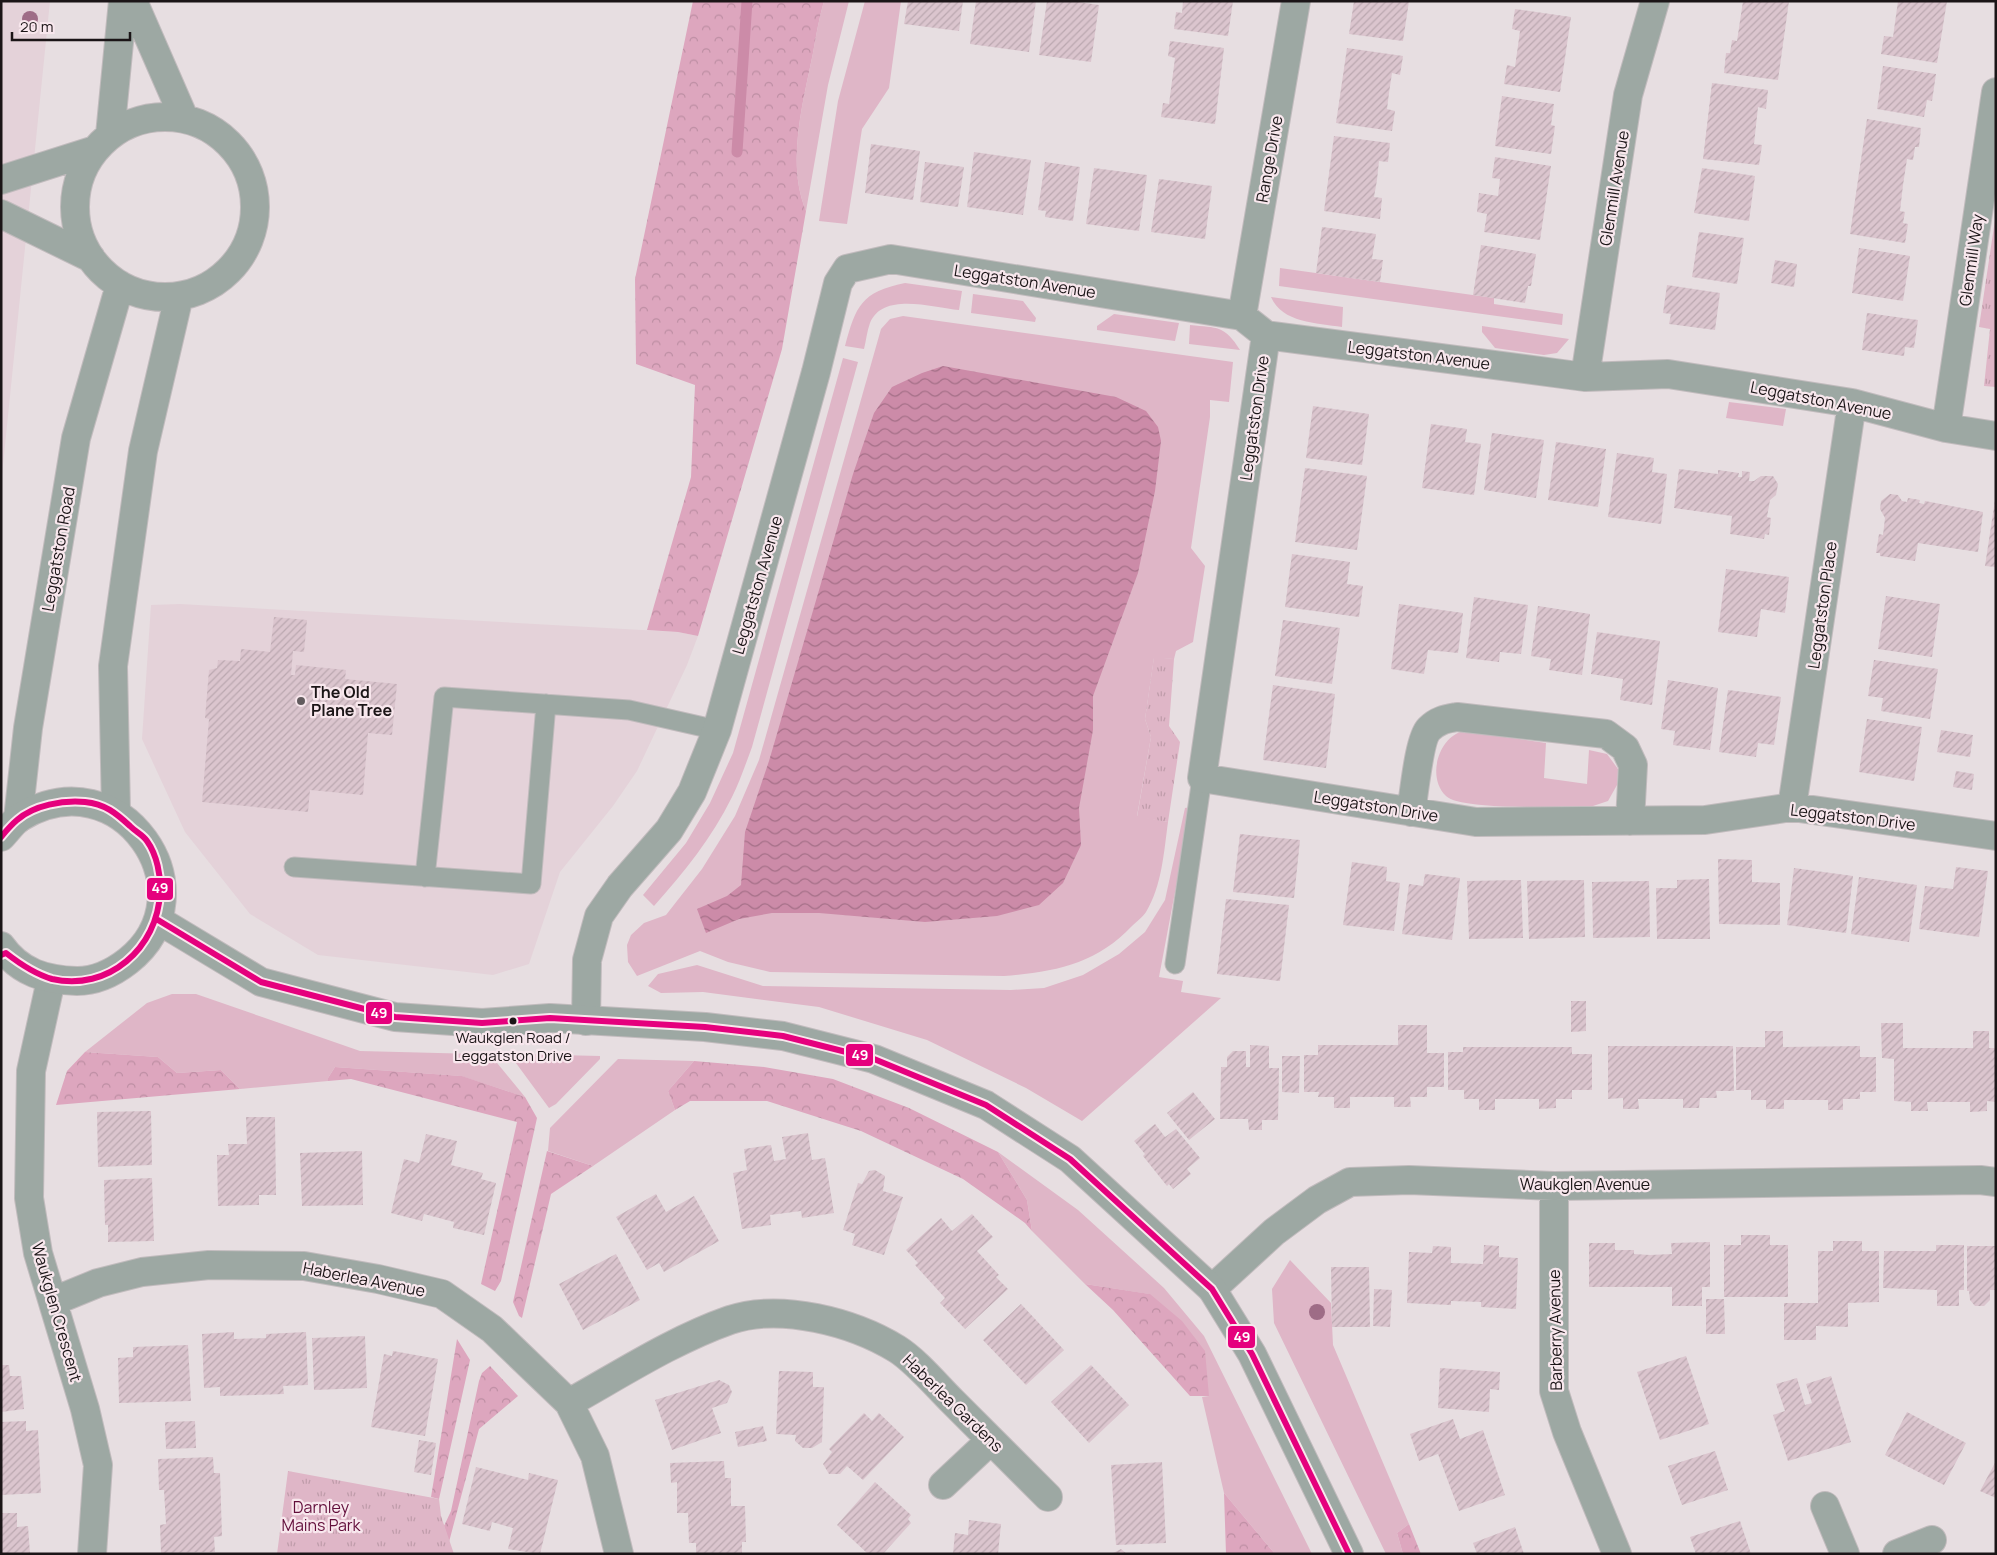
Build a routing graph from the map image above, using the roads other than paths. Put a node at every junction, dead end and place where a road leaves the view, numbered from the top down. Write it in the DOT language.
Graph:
graph roads {
  1 [pos="123,1"];
  2 [pos="133,1"];
  3 [pos="1296,1"];
  4 [pos="1655,1"];
  5 [pos="1996,92"];
  6 [pos="184,118"];
  7 [pos="102,142"];
  8 [pos="1,180"];
  9 [pos="1,214"];
  10 [pos="91,258"];
  11 [pos="120,285"];
  12 [pos="180,296"];
  13 [pos="1242,316"];
  14 [pos="1266,335"];
  15 [pos="1585,377"];
  16 [pos="1852,403"];
  17 [pos="1946,428"];
  18 [pos="1996,436"];
  19 [pos="546,704"];
  20 [pos="717,730"];
  21 [pos="1202,778"];
  22 [pos="1792,807"];
  23 [pos="116,812"];
  24 [pos="1412,812"];
  25 [pos="1630,821"];
  26 [pos="10,828"];
  27 [pos="1996,836"];
  28 [pos="294,867"];
  29 [pos="425,877"];
  30 [pos="158,920"];
  31 [pos="3,951"];
  32 [pos="1175,964"];
  33 [pos="51,980"];
  34 [pos="586,1021"];
  35 [pos="1996,1182"];
  36 [pos="1554,1186"];
  37 [pos="1212,1290"];
  38 [pos="54,1301"];
  39 [pos="569,1403"];
  40 [pos="991,1440"];
  41 [pos="944,1485"];
  42 [pos="1048,1497"];
  43 [pos="1825,1506"];
  44 [pos="1932,1540"];
  45 [pos="92,1554"];
  46 [pos="619,1554"];
  47 [pos="1349,1554"];
  48 [pos="1617,1554"];
  49 [pos="1845,1554"];
  50 [pos="1897,1554"];
  1 -- 7 [label="street"];
  2 -- 6 [label="street"];
  3 -- 13 [label="street, Range Drive"];
  4 -- 15 [label="street, Glenmill Avenue"];
  5 -- 17 [label="street, Glenmill Way"];
  6 -- 7 [label="street"];
  6 -- 12 [label="street"];
  7 -- 8 [label="street"];
  7 -- 10 [label="street"];
  9 -- 10 [label="street"];
  10 -- 11 [label="street"];
  11 -- 12 [label="street"];
  11 -- 26 [label="street, Leggatston Road"];
  12 -- 23 [label="street"];
  13 -- 14 [label="street, Leggatston Avenue"];
  13 -- 20 [label="street, Leggatston Avenue"];
  14 -- 15 [label="street, Leggatston Avenue"];
  14 -- 21 [label="street, Leggatston Drive"];
  15 -- 16 [label="street, Leggatston Avenue"];
  16 -- 17 [label="street, Leggatston Avenue"];
  16 -- 22 [label="street, Leggatston Place"];
  17 -- 18 [label="street, Leggatston Avenue"];
  19 -- 20 [label="lane"];
  19 -- 29 [label="lane"];
  19 -- 29 [label="lane"];
  20 -- 34 [label="street, Leggatston Avenue"];
  21 -- 24 [label="street, Leggatston Drive"];
  21 -- 32 [label="lane"];
  22 -- 25 [label="street, Leggatston Drive"];
  22 -- 27 [label="street, Leggatston Drive"];
  23 -- 26 [label="street"];
  23 -- 30 [label="street"];
  24 -- 25 [label="street, Leggatston Drive"];
  24 -- 25 [label="street"];
  28 -- 29 [label="lane"];
  30 -- 33 [label="street"];
  30 -- 34 [label="street"];
  31 -- 33 [label="street"];
  33 -- 38 [label="street, Waukglen Crescent"];
  34 -- 37 [label="street"];
  35 -- 36 [label="street, Waukglen Avenue"];
  36 -- 37 [label="street, Waukglen Avenue"];
  36 -- 48 [label="street, Barberry Avenue"];
  37 -- 47 [label="street"];
  38 -- 39 [label="street, Haberlea Avenue"];
  38 -- 45 [label="street, Waukglen Crescent"];
  39 -- 40 [label="street, Haberlea Gardens"];
  39 -- 46 [label="street, Haberlea Avenue"];
  40 -- 41 [label="street"];
  40 -- 42 [label="street, Haberlea Gardens"];
  43 -- 49 [label="street"];
  44 -- 50 [label="street"];
}
